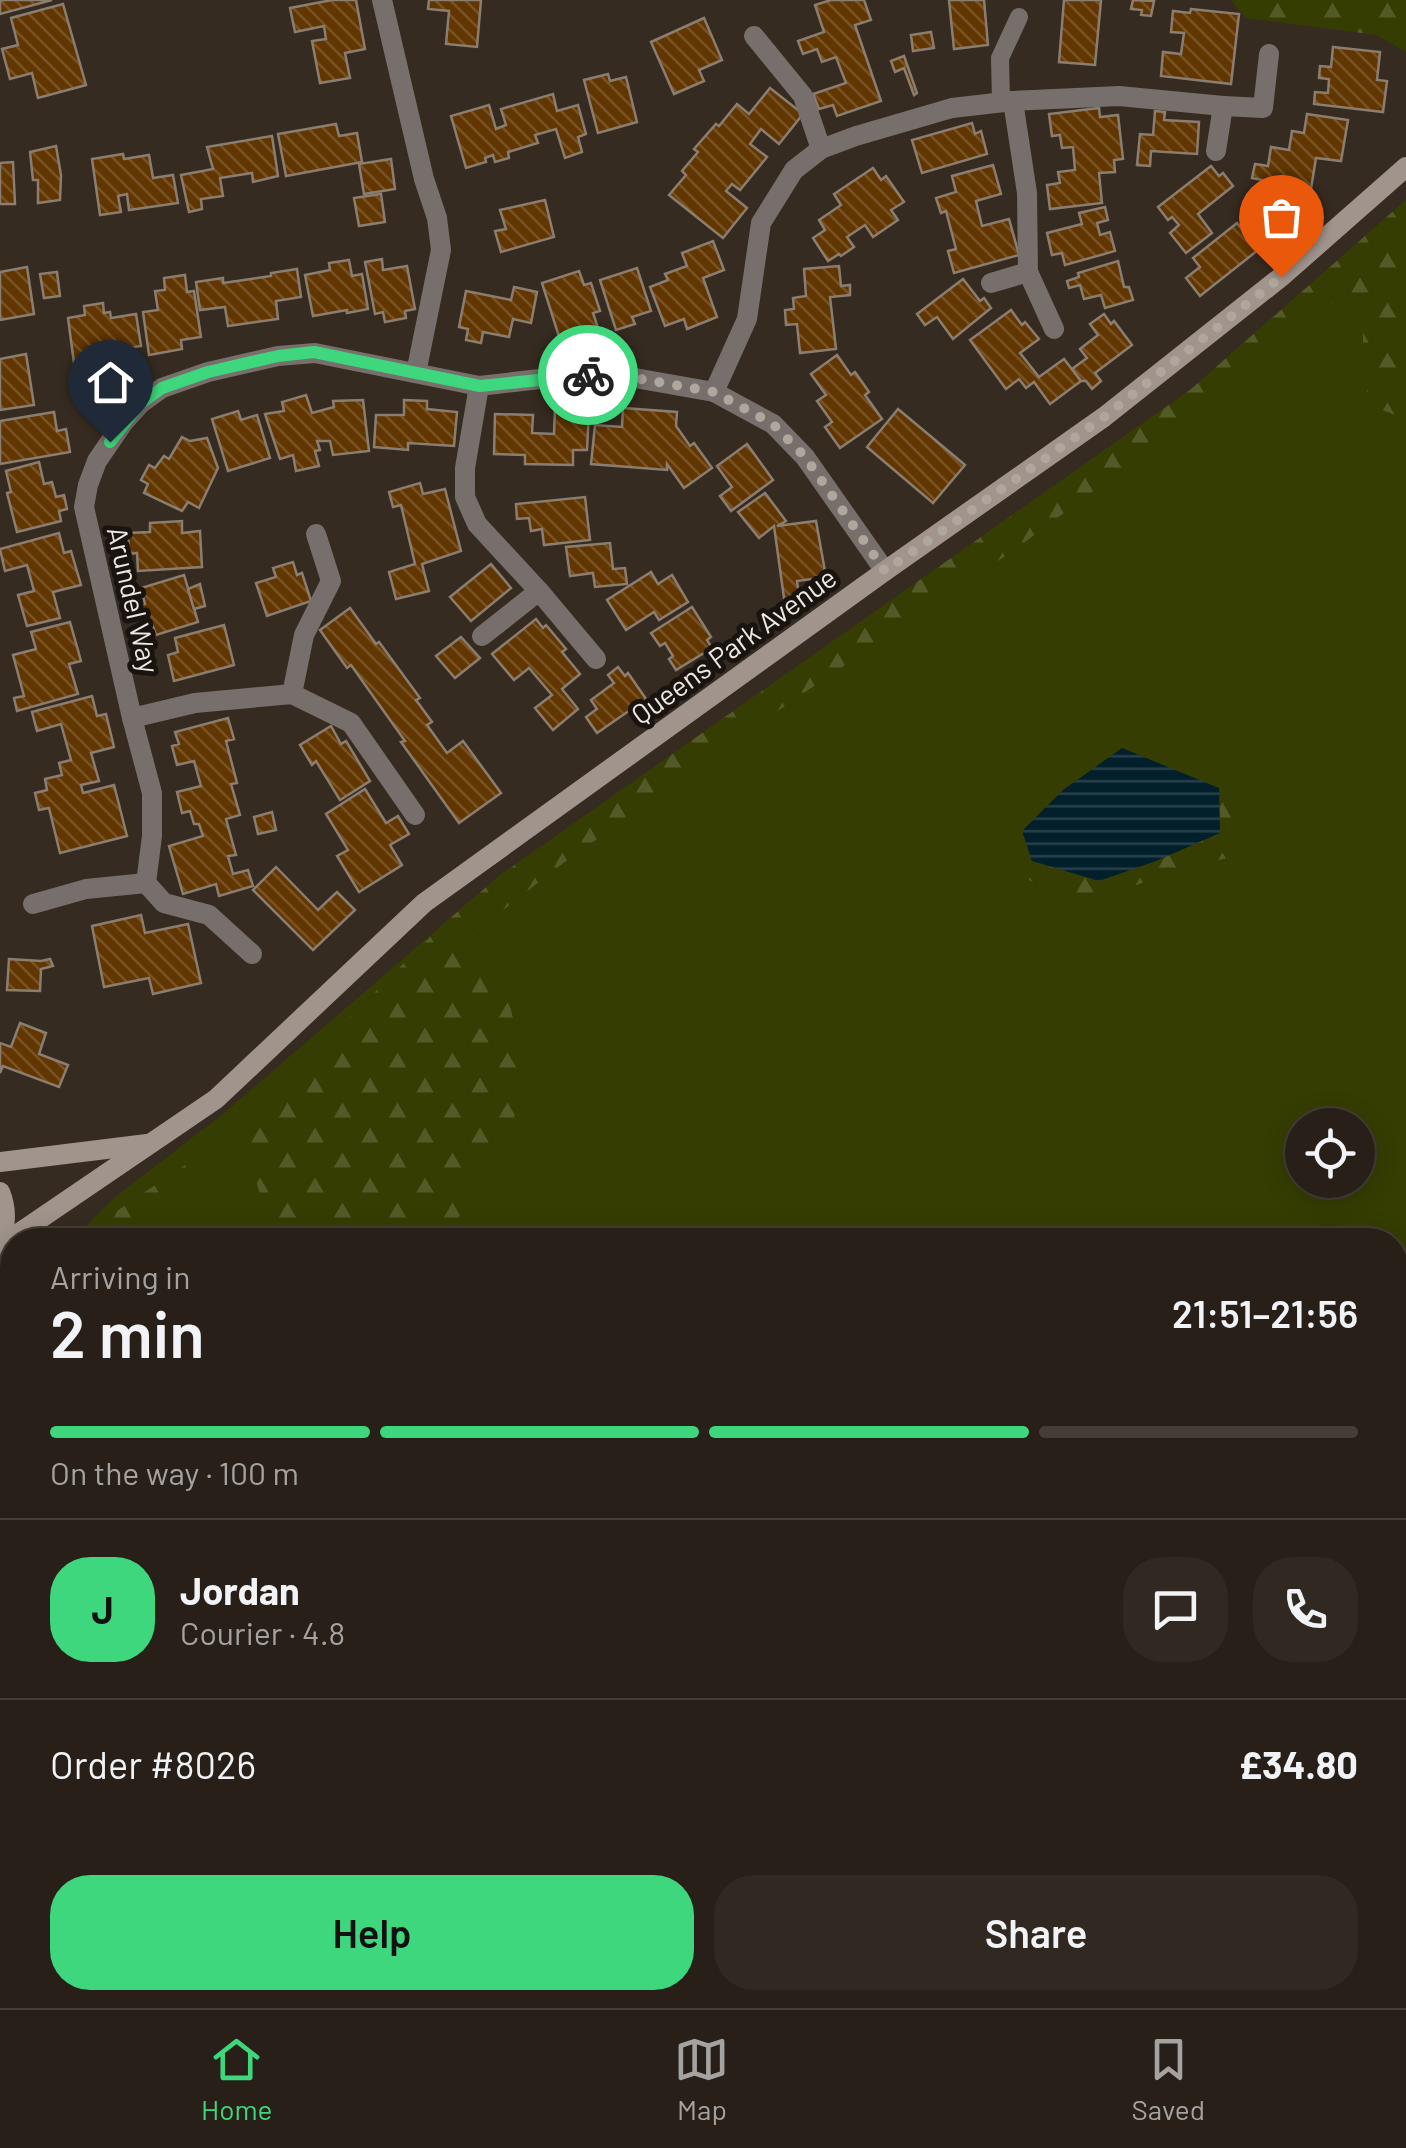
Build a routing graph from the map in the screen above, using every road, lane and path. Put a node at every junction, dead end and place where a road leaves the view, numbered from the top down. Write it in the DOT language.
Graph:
graph roads {
  1 [pos="382,0"];
  2 [pos="1019,17"];
  3 [pos="754,36"];
  4 [pos="1269,54"];
  5 [pos="1007,101"];
  6 [pos="1223,106"];
  7 [pos="822,149"];
  8 [pos="1216,151"];
  9 [pos="1406,168"];
  10 [pos="1028,272"];
  11 [pos="991,283"];
  12 [pos="1054,330"];
  13 [pos="416,373"];
  14 [pos="480,386"];
  15 [pos="714,392"];
  16 [pos="316,534"];
  17 [pos="885,571"];
  18 [pos="539,591"];
  19 [pos="482,636"];
  20 [pos="596,659"];
  21 [pos="292,694"];
  22 [pos="132,718"];
  23 [pos="415,815"];
  24 [pos="146,883"];
  25 [pos="33,904"];
  26 [pos="252,954"];
  27 [pos="150,1144"];
  28 [pos="0,1162"];
  29 [pos="0,1192"];
  30 [pos="5,1228"];
  31 [pos="26,1228"];
  1 -- 13 [label="street"];
  2 -- 5 [label="lane"];
  3 -- 7 [label="street"];
  4 -- 6 [label="street"];
  5 -- 6 [label="street"];
  5 -- 7 [label="street"];
  5 -- 10 [label="street"];
  6 -- 8 [label="street"];
  7 -- 15 [label="street"];
  9 -- 17 [label="street, Queens Park Avenue"];
  10 -- 11 [label="street"];
  10 -- 12 [label="street"];
  13 -- 14 [label="street, Arundel Way"];
  13 -- 22 [label="street, Arundel Way"];
  14 -- 15 [label="street, Arundel Way"];
  14 -- 18 [label="street"];
  15 -- 17 [label="street, Arundel Way"];
  16 -- 21 [label="street"];
  17 -- 27 [label="street, Queens Park Avenue"];
  18 -- 19 [label="street"];
  18 -- 20 [label="street"];
  21 -- 22 [label="street"];
  21 -- 23 [label="street"];
  22 -- 24 [label="street, Arundel Way"];
  24 -- 25 [label="street"];
  24 -- 26 [label="street"];
  27 -- 28 [label="street, Queens Park Avenue"];
  27 -- 31 [label="street, Queens Park Avenue"];
  29 -- 30 [label="street"];
}
